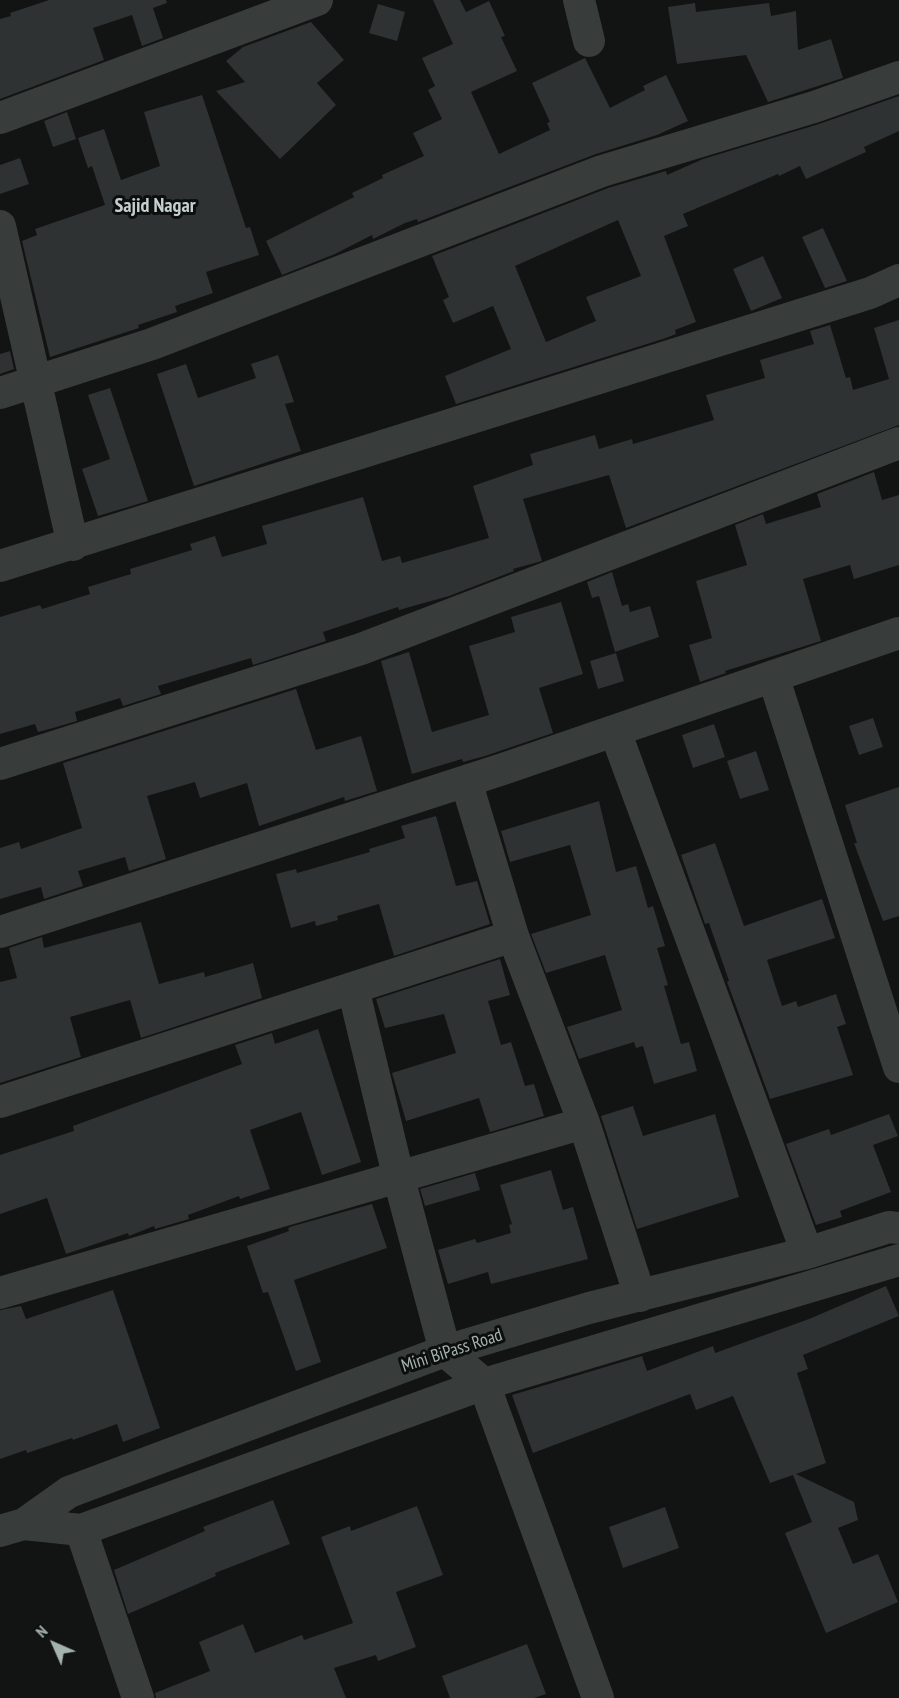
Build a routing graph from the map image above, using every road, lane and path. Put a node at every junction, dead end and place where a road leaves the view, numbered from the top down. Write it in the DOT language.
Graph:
graph roads {
  1 [pos="317,0"];
  2 [pos="579,0"];
  3 [pos="588,41"];
  4 [pos="899,76"];
  5 [pos="0,118"];
  6 [pos="0,226"];
  7 [pos="899,280"];
  8 [pos="36,382"];
  9 [pos="0,393"];
  10 [pos="899,443"];
  11 [pos="73,545"];
  12 [pos="0,566"];
  13 [pos="899,633"];
  14 [pos="773,676"];
  15 [pos="615,731"];
  16 [pos="0,764"];
  17 [pos="466,781"];
  18 [pos="0,932"];
  19 [pos="513,936"];
  20 [pos="353,988"];
  21 [pos="899,1067"];
  22 [pos="0,1102"];
  23 [pos="584,1123"];
  24 [pos="398,1175"];
  25 [pos="899,1227"];
  26 [pos="807,1253"];
  27 [pos="899,1260"];
  28 [pos="0,1293"];
  29 [pos="640,1296"];
  30 [pos="445,1351"];
  31 [pos="484,1384"];
  32 [pos="12,1528"];
  33 [pos="81,1530"];
  34 [pos="138,1698"];
  35 [pos="598,1698"];
  1 -- 5 [label="street"];
  2 -- 3 [label="street"];
  4 -- 8 [label="street"];
  6 -- 8 [label="street"];
  7 -- 11 [label="street"];
  8 -- 9 [label="street"];
  8 -- 11 [label="street"];
  10 -- 16 [label="street"];
  11 -- 12 [label="street"];
  13 -- 14 [label="street"];
  14 -- 15 [label="street"];
  14 -- 21 [label="street"];
  15 -- 17 [label="street"];
  15 -- 26 [label="street"];
  17 -- 18 [label="street"];
  17 -- 19 [label="street"];
  19 -- 20 [label="street"];
  19 -- 23 [label="street"];
  20 -- 22 [label="street"];
  20 -- 24 [label="street"];
  23 -- 24 [label="street"];
  23 -- 29 [label="street"];
  24 -- 28 [label="street"];
  24 -- 30 [label="street"];
  25 -- 26 [label="street, Mini BiPass Road"];
  26 -- 29 [label="street, Mini BiPass Road"];
  27 -- 31 [label="street"];
  29 -- 30 [label="street, Mini BiPass Road"];
  30 -- 31 [label="street"];
  30 -- 32 [label="street, Mini BiPass Road"];
  31 -- 33 [label="street"];
  31 -- 35 [label="street"];
  32 -- 33 [label="street"];
  33 -- 34 [label="street"];
}
